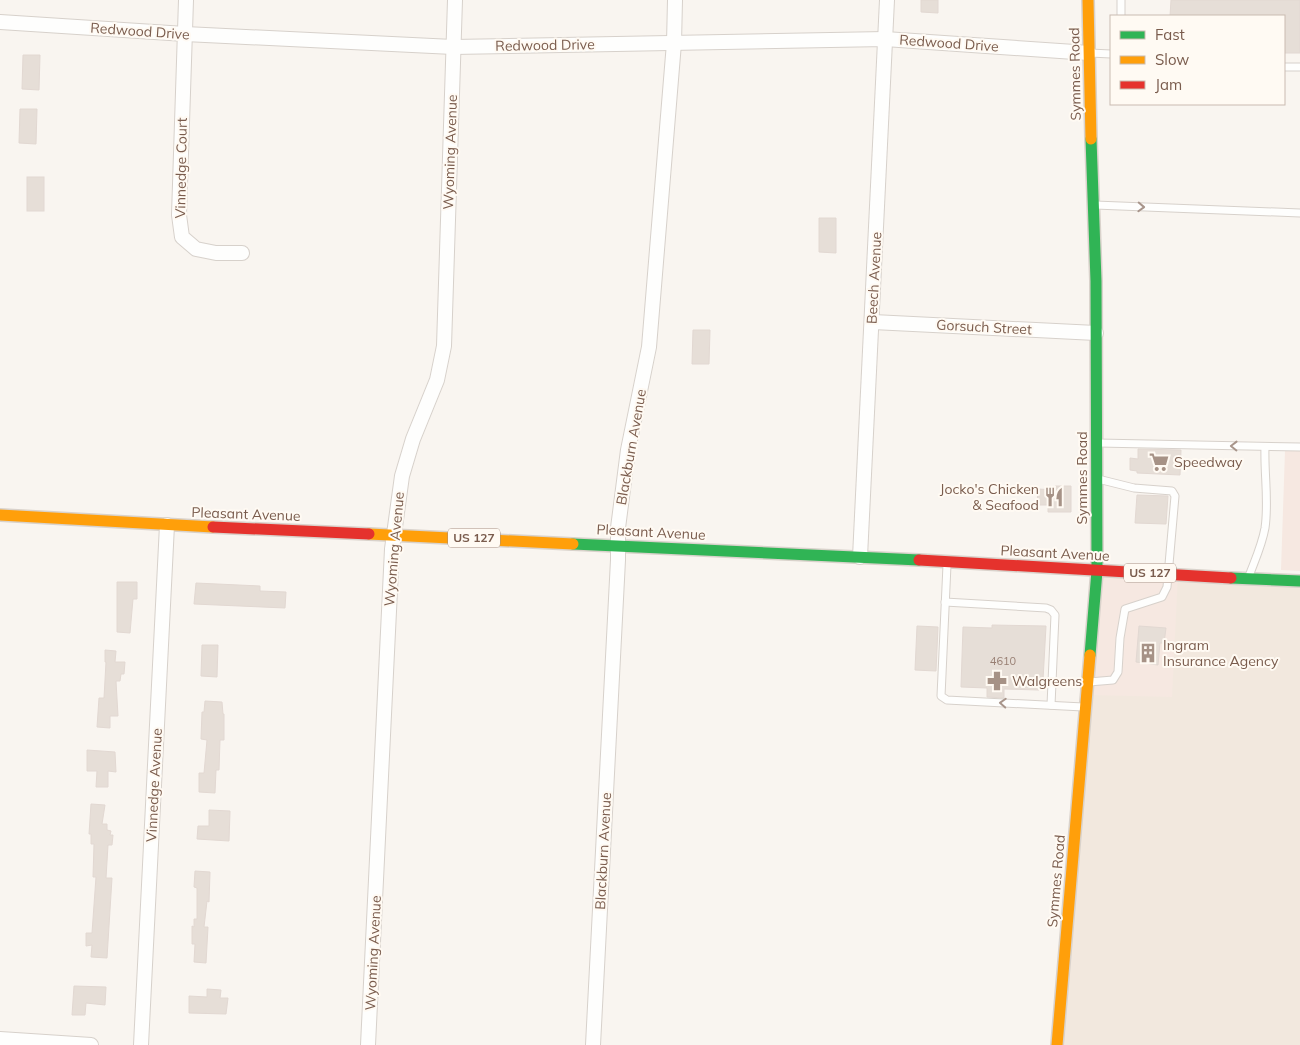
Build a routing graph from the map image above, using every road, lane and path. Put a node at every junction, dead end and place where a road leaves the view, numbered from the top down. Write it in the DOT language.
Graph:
graph roads {
  1 [pos="186,0"];
  2 [pos="455,0"];
  3 [pos="675,0"];
  4 [pos="887,0"];
  5 [pos="1088,0"];
  6 [pos="1121,0"];
  7 [pos="1121,15"];
  8 [pos="0,22"];
  9 [pos="185,34"];
  10 [pos="885,39"];
  11 [pos="674,43"];
  12 [pos="453,47"];
  13 [pos="1089,53"];
  14 [pos="1110,54"];
  15 [pos="1285,67"];
  16 [pos="1300,67"];
  17 [pos="1092,205"];
  18 [pos="1300,213"];
  19 [pos="242,252"];
  20 [pos="872,322"];
  21 [pos="1096,333"];
  22 [pos="1097,443"];
  23 [pos="1264,447"];
  24 [pos="1300,448"];
  25 [pos="1097,479"];
  26 [pos="0,515"];
  27 [pos="167,525"];
  28 [pos="393,535"];
  29 [pos="618,546"];
  30 [pos="860,557"];
  31 [pos="947,562"];
  32 [pos="1098,571"];
  33 [pos="1168,574"];
  34 [pos="1248,578"];
  35 [pos="1300,581"];
  36 [pos="945,602"];
  37 [pos="1088,682"];
  38 [pos="1052,705"];
  39 [pos="1086,707"];
  40 [pos="0,1039"];
  41 [pos="91,1045"];
  42 [pos="141,1045"];
  43 [pos="368,1045"];
  44 [pos="593,1045"];
  45 [pos="1056,1045"];
  1 -- 9 [label="street"];
  2 -- 12 [label="street, Wyoming Avenue"];
  3 -- 11 [label="street, Blackburn Avenue"];
  4 -- 10 [label="street, Beech Avenue"];
  5 -- 13 [label="main road, Symmes Road"];
  6 -- 7 [label="lane"];
  8 -- 9 [label="street, Redwood Drive"];
  9 -- 12 [label="street, Redwood Drive"];
  9 -- 19 [label="street, Vinnedge Court"];
  10 -- 11 [label="street, Redwood Drive"];
  10 -- 13 [label="street, Redwood Drive"];
  10 -- 20 [label="street, Beech Avenue"];
  11 -- 12 [label="street, Redwood Drive"];
  11 -- 29 [label="street, Blackburn Avenue"];
  12 -- 28 [label="street, Wyoming Avenue"];
  13 -- 14 [label="lane"];
  13 -- 17 [label="main road, Symmes Road"];
  15 -- 16 [label="lane"];
  17 -- 18 [label="lane, one-way"];
  17 -- 21 [label="main road, Symmes Road"];
  20 -- 21 [label="street, Gorsuch Street"];
  20 -- 30 [label="street, Beech Avenue"];
  21 -- 22 [label="main road, Symmes Road"];
  23 -- 22 [label="lane, one-way"];
  22 -- 25 [label="main road, Symmes Road"];
  23 -- 24 [label="lane"];
  23 -- 34 [label="lane"];
  25 -- 32 [label="main road, Symmes Road"];
  25 -- 33 [label="lane"];
  26 -- 27 [label="main road, Pleasant Avenue / US 127"];
  27 -- 28 [label="main road, Pleasant Avenue / US 127"];
  27 -- 42 [label="street, Vinnedge Avenue"];
  28 -- 29 [label="main road, Pleasant Avenue / US 127"];
  28 -- 43 [label="street, Wyoming Avenue"];
  29 -- 30 [label="main road, Pleasant Avenue / US 127"];
  29 -- 44 [label="street, Blackburn Avenue"];
  30 -- 31 [label="main road, Pleasant Avenue / US 127"];
  31 -- 32 [label="main road, Pleasant Avenue / US 127"];
  31 -- 36 [label="lane"];
  32 -- 33 [label="main road, Pleasant Avenue / US 127"];
  32 -- 37 [label="main road, Symmes Road"];
  33 -- 34 [label="main road, Pleasant Avenue / US 127"];
  33 -- 37 [label="lane"];
  34 -- 35 [label="main road, Pleasant Avenue / US 127"];
  36 -- 38 [label="lane"];
  38 -- 36 [label="lane, one-way"];
  37 -- 39 [label="main road, Symmes Road"];
  38 -- 39 [label="lane"];
  39 -- 45 [label="main road, Symmes Road"];
  40 -- 41 [label="street"];
}
